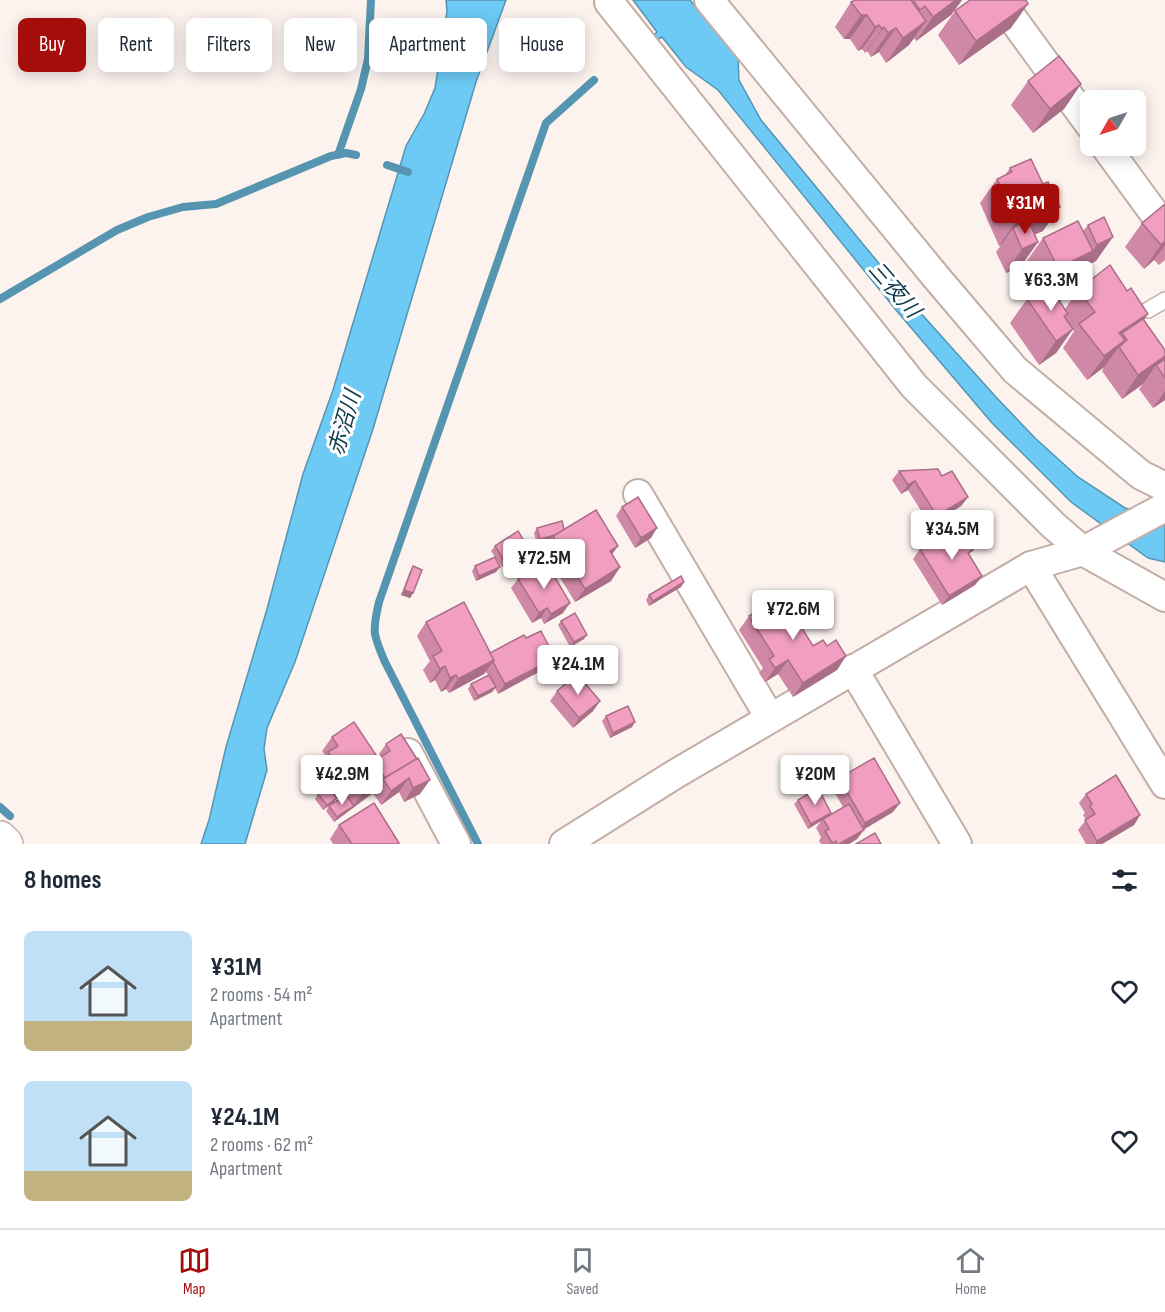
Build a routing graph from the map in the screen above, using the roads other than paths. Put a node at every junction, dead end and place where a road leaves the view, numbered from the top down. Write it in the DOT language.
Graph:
graph roads {
  1 [pos="709,0"];
  2 [pos="999,0"];
  3 [pos="609,2"];
  4 [pos="1080,111"];
  5 [pos="1112,156"];
  6 [pos="1165,228"];
  7 [pos="1165,300"];
  8 [pos="1148,310"];
  9 [pos="1165,486"];
  10 [pos="638,495"];
  11 [pos="1165,507"];
  12 [pos="1083,551"];
  13 [pos="1031,566"];
  14 [pos="1165,597"];
  15 [pos="853,669"];
  16 [pos="770,718"];
  17 [pos="408,752"];
  18 [pos="1165,784"];
  19 [pos="0,838"];
  20 [pos="6,844"];
  21 [pos="456,844"];
  22 [pos="564,844"];
  23 [pos="957,844"];
  1 -- 9 [label="street"];
  2 -- 4 [label="street"];
  3 -- 12 [label="street"];
  5 -- 6 [label="street"];
  7 -- 8 [label="lane"];
  10 -- 16 [label="street"];
  11 -- 12 [label="street"];
  12 -- 13 [label="street"];
  12 -- 14 [label="street"];
  13 -- 15 [label="street"];
  13 -- 18 [label="street"];
  15 -- 16 [label="street"];
  15 -- 23 [label="street"];
  16 -- 22 [label="street"];
  17 -- 21 [label="street"];
  19 -- 20 [label="street"];
}
